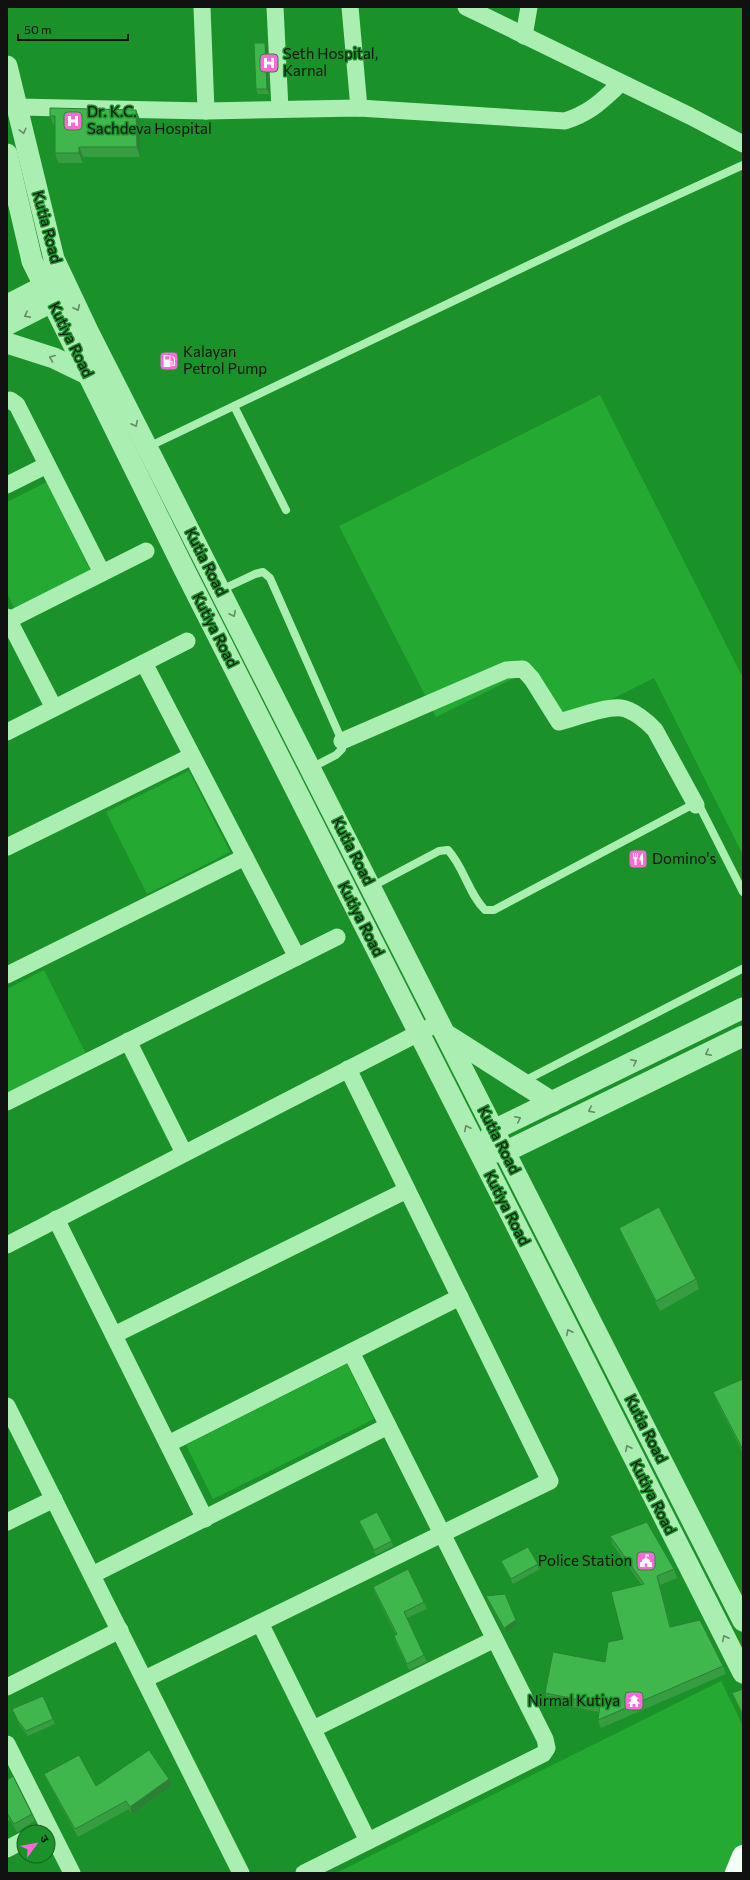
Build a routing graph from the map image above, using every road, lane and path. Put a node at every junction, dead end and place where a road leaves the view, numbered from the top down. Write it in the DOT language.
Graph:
graph roads {
  1 [pos="202,7"];
  2 [pos="275,7"];
  3 [pos="350,7"];
  4 [pos="466,7"];
  5 [pos="529,7"];
  6 [pos="524,36"];
  7 [pos="7,66"];
  8 [pos="621,83"];
  9 [pos="18,107"];
  10 [pos="358,108"];
  11 [pos="280,109"];
  12 [pos="206,112"];
  13 [pos="743,144"];
  14 [pos="7,154"];
  15 [pos="743,165"];
  16 [pos="66,286"];
  17 [pos="48,294"];
  18 [pos="7,305"];
  19 [pos="7,325"];
  20 [pos="7,343"];
  21 [pos="87,374"];
  22 [pos="7,401"];
  23 [pos="234,406"];
  24 [pos="148,448"];
  25 [pos="48,465"];
  26 [pos="7,485"];
  27 [pos="286,510"];
  28 [pos="146,551"];
  29 [pos="102,573"];
  30 [pos="221,590"];
  31 [pos="8,618"];
  32 [pos="187,641"];
  33 [pos="144,663"];
  34 [pos="54,708"];
  35 [pos="7,732"];
  36 [pos="342,741"];
  37 [pos="192,756"];
  38 [pos="311,769"];
  39 [pos="696,805"];
  40 [pos="7,847"];
  41 [pos="245,857"];
  42 [pos="371,887"];
  43 [pos="743,892"];
  44 [pos="337,937"];
  45 [pos="297,957"];
  46 [pos="742,969"];
  47 [pos="7,975"];
  48 [pos="743,1008"];
  49 [pos="443,1028"];
  50 [pos="418,1033"];
  51 [pos="743,1036"];
  52 [pos="128,1041"];
  53 [pos="662,1048"];
  54 [pos="348,1069"];
  55 [pos="672,1070"];
  56 [pos="522,1082"];
  57 [pos="7,1102"];
  58 [pos="552,1102"];
  59 [pos="494,1130"];
  60 [pos="505,1152"];
  61 [pos="184,1153"];
  62 [pos="479,1153"];
  63 [pos="407,1190"];
  64 [pos="56,1219"];
  65 [pos="7,1245"];
  66 [pos="460,1297"];
  67 [pos="114,1335"];
  68 [pos="351,1352"];
  69 [pos="7,1406"];
  70 [pos="388,1426"];
  71 [pos="168,1444"];
  72 [pos="54,1499"];
  73 [pos="205,1518"];
  74 [pos="7,1522"];
  75 [pos="442,1534"];
  76 [pos="92,1575"];
  77 [pos="743,1621"];
  78 [pos="260,1623"];
  79 [pos="120,1630"];
  80 [pos="495,1640"];
  81 [pos="741,1665"];
  82 [pos="145,1679"];
  83 [pos="7,1687"];
  84 [pos="313,1729"];
  85 [pos="7,1744"];
  86 [pos="41,1824"];
  87 [pos="368,1841"];
  88 [pos="16,1844"];
  89 [pos="56,1848"];
  90 [pos="7,1849"];
  91 [pos="743,1856"];
  92 [pos="72,1873"];
  93 [pos="241,1873"];
  94 [pos="304,1873"];
  95 [pos="736,1873"];
  1 -- 12 [label="street"];
  2 -- 11 [label="street"];
  3 -- 10 [label="street"];
  4 -- 6 [label="street"];
  5 -- 6 [label="street"];
  6 -- 8 [label="street"];
  7 -- 9 [label="street, Kutia Road"];
  8 -- 10 [label="street"];
  8 -- 13 [label="street"];
  9 -- 12 [label="street"];
  9 -- 16 [label="street, Kutia Road, one-way"];
  10 -- 11 [label="street"];
  11 -- 12 [label="street"];
  14 -- 17 [label="street, Kutiya Road"];
  15 -- 23 [label="lane"];
  16 -- 17 [label="street"];
  16 -- 24 [label="street, Kutia Road, one-way"];
  17 -- 18 [label="street"];
  17 -- 19 [label="street, one-way"];
  17 -- 21 [label="street, Kutiya Road"];
  21 -- 20 [label="street, one-way"];
  21 -- 50 [label="street, Kutiya Road"];
  22 -- 25 [label="street"];
  23 -- 24 [label="lane"];
  23 -- 27 [label="lane"];
  24 -- 30 [label="street, Kutia Road"];
  25 -- 26 [label="street"];
  25 -- 29 [label="street"];
  28 -- 29 [label="street"];
  29 -- 31 [label="street"];
  30 -- 36 [label="lane"];
  30 -- 38 [label="street, Kutia Road, one-way"];
  31 -- 34 [label="street"];
  32 -- 33 [label="street"];
  33 -- 34 [label="street"];
  33 -- 37 [label="street"];
  34 -- 35 [label="street"];
  36 -- 38 [label="lane"];
  36 -- 39 [label="street"];
  37 -- 40 [label="street"];
  37 -- 41 [label="street"];
  38 -- 42 [label="street, Kutia Road"];
  39 -- 42 [label="lane"];
  39 -- 43 [label="lane"];
  41 -- 45 [label="street"];
  41 -- 47 [label="street"];
  42 -- 49 [label="street, Kutia Road"];
  44 -- 45 [label="street"];
  45 -- 52 [label="street"];
  46 -- 56 [label="lane"];
  48 -- 53 [label="street"];
  49 -- 50 [label="street"];
  49 -- 56 [label="street"];
  49 -- 59 [label="street, Kutia Road"];
  50 -- 54 [label="street"];
  62 -- 50 [label="street, Kutiya Road, one-way"];
  51 -- 55 [label="street, one-way"];
  52 -- 57 [label="street"];
  52 -- 61 [label="street"];
  53 -- 55 [label="street"];
  58 -- 53 [label="street, one-way"];
  54 -- 61 [label="street"];
  54 -- 63 [label="street"];
  55 -- 60 [label="street, one-way"];
  56 -- 58 [label="street"];
  59 -- 58 [label="street, one-way"];
  59 -- 60 [label="street, Kutia Road"];
  59 -- 62 [label="street"];
  60 -- 62 [label="street"];
  60 -- 77 [label="street, Kutia Road"];
  61 -- 64 [label="street"];
  81 -- 62 [label="street, Kutiya Road, one-way"];
  63 -- 66 [label="street"];
  63 -- 67 [label="street"];
  64 -- 65 [label="street"];
  64 -- 67 [label="street"];
  66 -- 68 [label="street"];
  66 -- 75 [label="street"];
  67 -- 71 [label="street"];
  68 -- 70 [label="street"];
  68 -- 71 [label="street"];
  69 -- 72 [label="street"];
  70 -- 73 [label="street"];
  70 -- 75 [label="street"];
  71 -- 73 [label="street"];
  72 -- 74 [label="street"];
  72 -- 76 [label="street"];
  73 -- 76 [label="street"];
  75 -- 78 [label="street"];
  75 -- 80 [label="street"];
  76 -- 79 [label="street"];
  78 -- 82 [label="street"];
  78 -- 84 [label="street"];
  79 -- 82 [label="street"];
  79 -- 83 [label="street"];
  80 -- 84 [label="street"];
  80 -- 87 [label="street"];
  82 -- 93 [label="street"];
  84 -- 87 [label="street"];
  85 -- 86 [label="street"];
  87 -- 94 [label="street"];
  88 -- 90 [label="street"];
  89 -- 92 [label="street"];
  91 -- 95 [label="main road"];
}
